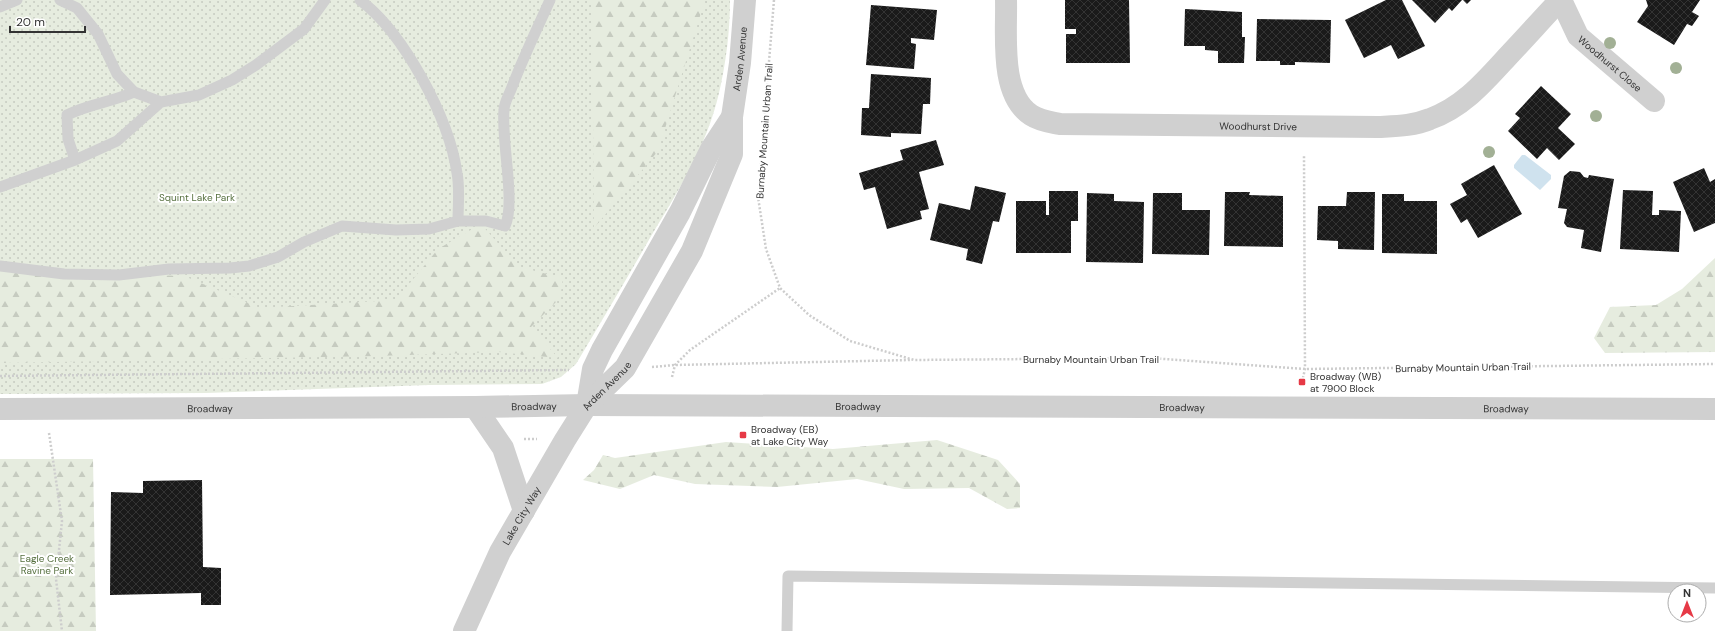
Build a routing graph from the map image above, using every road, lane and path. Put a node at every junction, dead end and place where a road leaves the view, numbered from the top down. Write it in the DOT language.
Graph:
graph roads {
  1 [pos="17,0"];
  2 [pos="60,0"];
  3 [pos="325,0"];
  4 [pos="360,0"];
  5 [pos="550,0"];
  6 [pos="744,0"];
  7 [pos="774,0"];
  8 [pos="1006,0"];
  9 [pos="1560,0"];
  10 [pos="0,7"];
  11 [pos="134,92"];
  12 [pos="1654,101"];
  13 [pos="161,102"];
  14 [pos="732,117"];
  15 [pos="1304,155"];
  16 [pos="75,160"];
  17 [pos="0,187"];
  18 [pos="458,221"];
  19 [pos="0,266"];
  20 [pos="780,288"];
  21 [pos="914,360"];
  22 [pos="1715,364"];
  23 [pos="675,365"];
  24 [pos="659,367"];
  25 [pos="1305,369"];
  26 [pos="570,370"];
  27 [pos="0,376"];
  28 [pos="672,377"];
  29 [pos="1302,382"];
  30 [pos="587,405"];
  31 [pos="475,407"];
  32 [pos="0,408"];
  33 [pos="1715,409"];
  34 [pos="49,430"];
  35 [pos="525,434"];
  36 [pos="538,439"];
  37 [pos="524,511"];
  38 [pos="1715,588"];
  39 [pos="62,631"];
  40 [pos="464,631"];
  41 [pos="787,631"];
  1 -- 10 [label="lane"];
  2 -- 11 [label="lane"];
  3 -- 13 [label="lane"];
  4 -- 18 [label="lane"];
  5 -- 18 [label="lane"];
  6 -- 14 [label="street, Arden Avenue"];
  7 -- 20 [label="path, Burnaby Mountain Urban Trail"];
  8 -- 9 [label="street, Woodhurst Drive"];
  9 -- 12 [label="street, Woodhurst Close"];
  11 -- 13 [label="lane"];
  11 -- 16 [label="lane"];
  13 -- 16 [label="lane"];
  14 -- 30 [label="street, Arden Avenue"];
  14 -- 30 [label="street, Arden Avenue"];
  15 -- 25 [label="path"];
  16 -- 17 [label="lane"];
  18 -- 19 [label="lane"];
  20 -- 21 [label="path, Burnaby Mountain Urban Trail"];
  20 -- 23 [label="path"];
  21 -- 23 [label="path"];
  21 -- 25 [label="path, Burnaby Mountain Urban Trail"];
  22 -- 25 [label="path, Burnaby Mountain Urban Trail"];
  23 -- 24 [label="path"];
  23 -- 28 [label="path"];
  25 -- 29 [label="path"];
  26 -- 27 [label="path"];
  30 -- 31 [label="street, Broadway"];
  30 -- 33 [label="street, Broadway"];
  30 -- 37 [label="street, Lake City Way"];
  31 -- 32 [label="street, Broadway"];
  31 -- 37 [label="street"];
  34 -- 39 [label="path"];
  35 -- 36 [label="path"];
  37 -- 40 [label="street, Lake City Way"];
  38 -- 41 [label="lane"];
}
